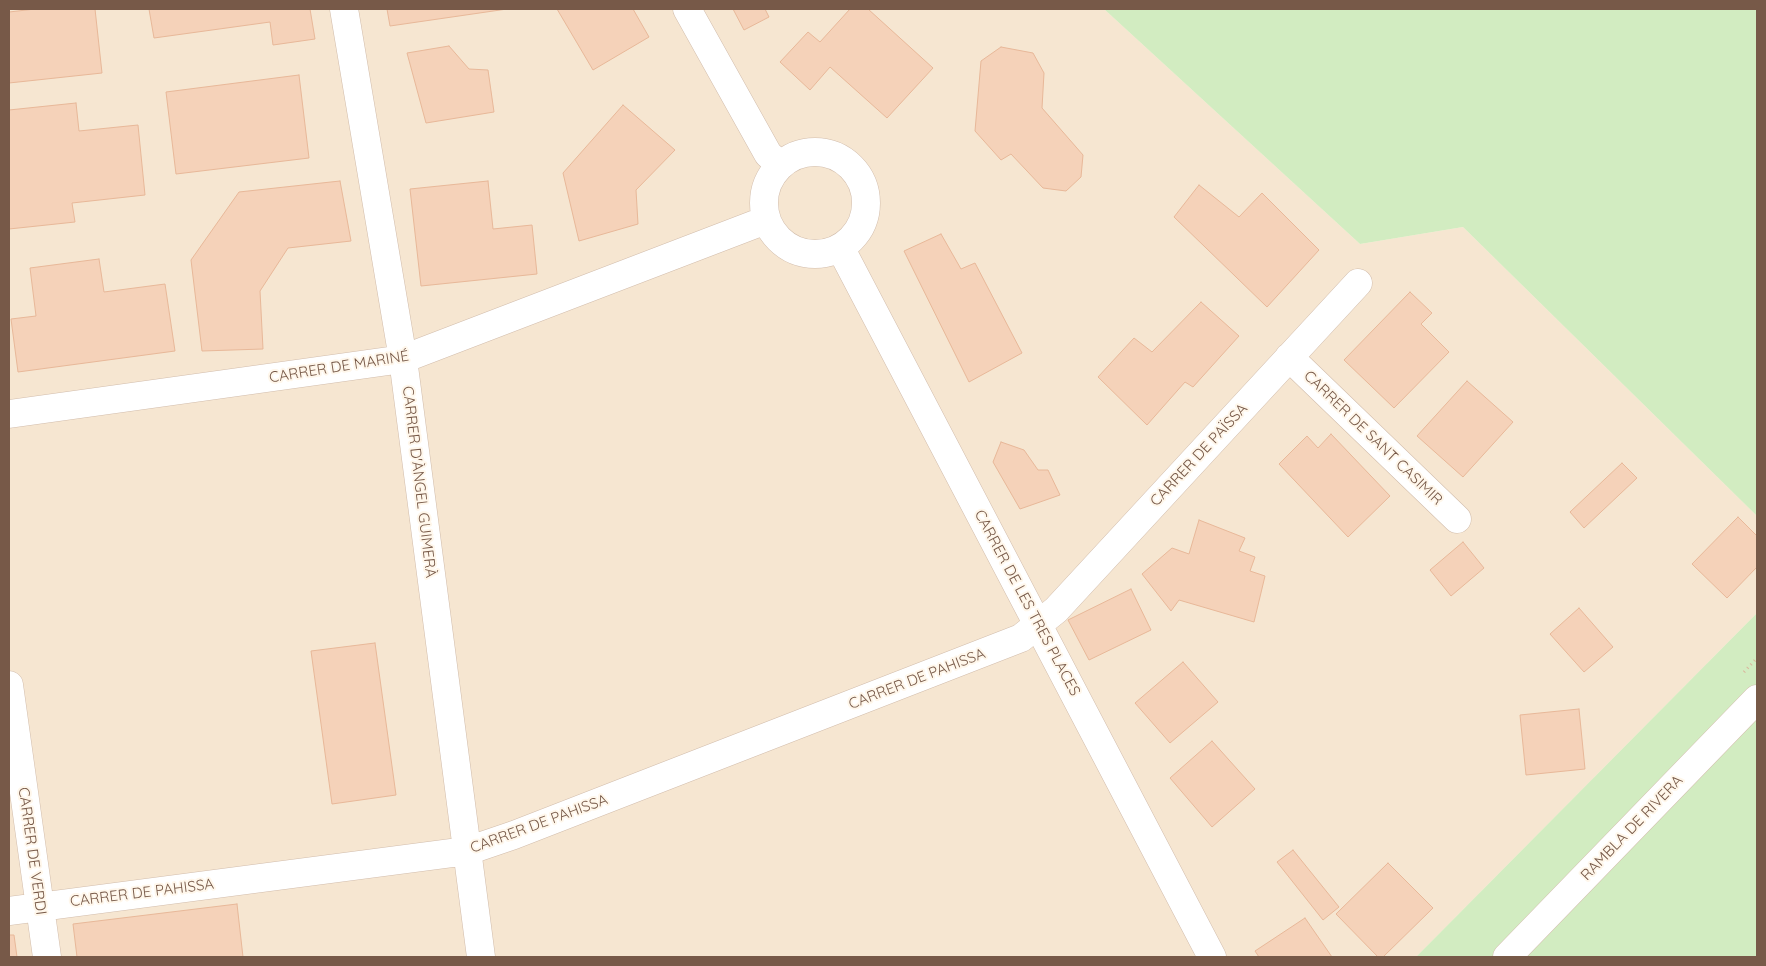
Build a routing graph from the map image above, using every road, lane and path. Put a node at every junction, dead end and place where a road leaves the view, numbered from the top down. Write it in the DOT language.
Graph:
graph roads {
  1 [pos="344,9"];
  2 [pos="687,9"];
  3 [pos="780,165"];
  4 [pos="766,220"];
  5 [pos="841,249"];
  6 [pos="1358,283"];
  7 [pos="1289,357"];
  8 [pos="403,359"];
  9 [pos="9,414"];
  10 [pos="1457,519"];
  11 [pos="1038,624"];
  12 [pos="9,685"];
  13 [pos="1757,698"];
  14 [pos="467,851"];
  15 [pos="40,906"];
  16 [pos="9,911"];
  17 [pos="47,957"];
  18 [pos="481,957"];
  19 [pos="1212,957"];
  20 [pos="1506,957"];
  1 -- 8 [label="street, CARRER D'ÀNGEL GUIMERÀ"];
  2 -- 3 [label="street"];
  3 -- 4 [label="street"];
  3 -- 5 [label="street"];
  4 -- 5 [label="street"];
  4 -- 8 [label="street, CARRER DE MARINÉ"];
  5 -- 11 [label="street, CARRER DE LES TRES PLACES"];
  6 -- 7 [label="street, CARRER DE PAÏSSA"];
  7 -- 10 [label="street, CARRER DE SANT CASIMIR"];
  7 -- 11 [label="street, CARRER DE PAÏSSA"];
  8 -- 9 [label="street, CARRER DE MARINÉ"];
  8 -- 14 [label="street, CARRER D'ÀNGEL GUIMERÀ"];
  11 -- 14 [label="street, CARRER DE PAHISSA"];
  11 -- 19 [label="street, CARRER DE LES TRES PLACES"];
  12 -- 15 [label="street, CARRER DE VERDI"];
  13 -- 20 [label="street, RAMBLA DE RIVERA"];
  14 -- 15 [label="street, CARRER DE PAHISSA"];
  14 -- 18 [label="street, CARRER D'ÀNGEL GUIMERÀ"];
  15 -- 16 [label="street, CARRER DE PAHISSA"];
  15 -- 17 [label="street, CARRER DE VERDI"];
}
